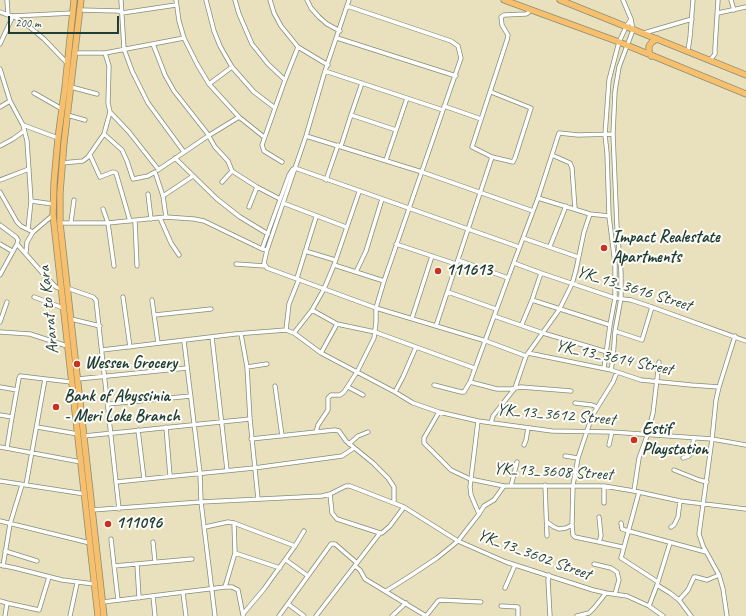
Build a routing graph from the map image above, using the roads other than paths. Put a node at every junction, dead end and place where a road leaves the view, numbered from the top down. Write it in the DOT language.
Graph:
graph roads {
  1 [pos="7,0"];
  2 [pos="74,0"];
  3 [pos="81,0"];
  4 [pos="121,0"];
  5 [pos="176,0"];
  6 [pos="206,0"];
  7 [pos="235,0"];
  8 [pos="270,0"];
  9 [pos="307,0"];
  10 [pos="349,0"];
  11 [pos="504,0"];
  12 [pos="560,0"];
  13 [pos="623,0"];
  14 [pos="693,0"];
  15 [pos="718,0"];
  16 [pos="730,0"];
  17 [pos="176,5"];
  18 [pos="348,6"];
  19 [pos="746,8"];
  20 [pos="530,9"];
  21 [pos="80,10"];
  22 [pos="734,10"];
  23 [pos="0,12"];
  24 [pos="73,13"];
  25 [pos="122,13"];
  26 [pos="718,13"];
  27 [pos="8,15"];
  28 [pos="13,16"];
  29 [pos="631,19"];
  30 [pos="692,19"];
  31 [pos="626,26"];
  32 [pos="633,30"];
  33 [pos="340,31"];
  34 [pos="643,33"];
  35 [pos="184,38"];
  36 [pos="337,38"];
  37 [pos="657,39"];
  38 [pos="619,42"];
  39 [pos="0,44"];
  40 [pos="153,44"];
  41 [pos="627,46"];
  42 [pos="298,47"];
  43 [pos="124,49"];
  44 [pos="688,51"];
  45 [pos="75,53"];
  46 [pos="105,53"];
  47 [pos="651,56"];
  48 [pos="710,60"];
  49 [pos="68,64"];
  50 [pos="328,65"];
  51 [pos="232,67"];
  52 [pos="0,69"];
  53 [pos="325,71"];
  54 [pos="746,75"];
  55 [pos="456,76"];
  56 [pos="285,80"];
  57 [pos="362,83"];
  58 [pos="209,84"];
  59 [pos="71,86"];
  60 [pos="491,92"];
  61 [pos="34,93"];
  62 [pos="97,94"];
  63 [pos="746,94"];
  64 [pos="407,98"];
  65 [pos="10,101"];
  66 [pos="0,106"];
  67 [pos="275,108"];
  68 [pos="444,108"];
  69 [pos="62,109"];
  70 [pos="110,112"];
  71 [pos="67,115"];
  72 [pos="351,115"];
  73 [pos="239,117"];
  74 [pos="482,119"];
  75 [pos="85,120"];
  76 [pos="23,125"];
  77 [pos="63,125"];
  78 [pos="396,130"];
  79 [pos="24,131"];
  80 [pos="104,134"];
  81 [pos="613,134"];
  82 [pos="605,135"];
  83 [pos="208,136"];
  84 [pos="306,136"];
  85 [pos="264,137"];
  86 [pos="58,138"];
  87 [pos="0,146"];
  88 [pos="339,146"];
  89 [pos="184,152"];
  90 [pos="90,155"];
  91 [pos="552,155"];
  92 [pos="492,156"];
  93 [pos="175,158"];
  94 [pos="386,160"];
  95 [pos="282,162"];
  96 [pos="62,163"];
  97 [pos="295,168"];
  98 [pos="29,169"];
  99 [pos="156,171"];
  100 [pos="232,171"];
  101 [pos="422,172"];
  102 [pos="193,176"];
  103 [pos="0,180"];
  104 [pos="326,180"];
  105 [pos="222,182"];
  106 [pos="256,187"];
  107 [pos="0,192"];
  108 [pos="358,192"];
  109 [pos="480,192"];
  110 [pos="148,194"];
  111 [pos="163,196"];
  112 [pos="538,198"];
  113 [pos="280,199"];
  114 [pos="382,199"];
  115 [pos="74,200"];
  116 [pos="31,201"];
  117 [pos="283,203"];
  118 [pos="53,204"];
  119 [pos="566,206"];
  120 [pos="249,207"];
  121 [pos="103,209"];
  122 [pos="408,209"];
  123 [pos="575,209"];
  124 [pos="533,211"];
  125 [pos="590,214"];
  126 [pos="53,215"];
  127 [pos="316,216"];
  128 [pos="609,216"];
  129 [pos="166,217"];
  130 [pos="160,218"];
  131 [pos="151,219"];
  132 [pos="130,221"];
  133 [pos="135,221"];
  134 [pos="71,222"];
  135 [pos="60,223"];
  136 [pos="108,223"];
  137 [pos="0,224"];
  138 [pos="346,227"];
  139 [pos="28,229"];
  140 [pos="468,230"];
  141 [pos="32,232"];
  142 [pos="268,234"];
  143 [pos="523,238"];
  144 [pos="0,244"];
  145 [pos="17,244"];
  146 [pos="396,244"];
  147 [pos="550,246"];
  148 [pos="519,247"];
  149 [pos="262,249"];
  150 [pos="267,250"];
  151 [pos="12,251"];
  152 [pos="305,251"];
  153 [pos="26,252"];
  154 [pos="179,255"];
  155 [pos="432,256"];
  156 [pos="578,256"];
  157 [pos="335,260"];
  158 [pos="457,262"];
  159 [pos="514,263"];
  160 [pos="236,264"];
  161 [pos="334,264"];
  162 [pos="61,265"];
  163 [pos="114,266"];
  164 [pos="138,266"];
  165 [pos="265,266"];
  166 [pos="356,272"];
  167 [pos="541,273"];
  168 [pos="0,275"];
  169 [pos="298,278"];
  170 [pos="508,278"];
  171 [pos="384,282"];
  172 [pos="572,284"];
  173 [pos="67,288"];
  174 [pos="61,289"];
  175 [pos="324,289"];
  176 [pos="448,292"];
  177 [pos="34,297"];
  178 [pos="123,297"];
  179 [pos="615,298"];
  180 [pos="621,298"];
  181 [pos="152,300"];
  182 [pos="532,300"];
  183 [pos="7,302"];
  184 [pos="652,307"];
  185 [pos="63,308"];
  186 [pos="376,308"];
  187 [pos="211,309"];
  188 [pos="312,310"];
  189 [pos="496,310"];
  190 [pos="560,310"];
  191 [pos="155,315"];
  192 [pos="494,316"];
  193 [pos="412,318"];
  194 [pos="71,319"];
  195 [pos="0,322"];
  196 [pos="337,324"];
  197 [pos="522,324"];
  198 [pos="610,325"];
  199 [pos="100,326"];
  200 [pos="436,326"];
  201 [pos="286,330"];
  202 [pos="614,331"];
  203 [pos="0,332"];
  204 [pos="375,332"];
  205 [pos="294,333"];
  206 [pos="543,333"];
  207 [pos="241,334"];
  208 [pos="735,336"];
  209 [pos="212,337"];
  210 [pos="184,340"];
  211 [pos="486,341"];
  212 [pos="746,341"];
  213 [pos="158,343"];
  214 [pos="67,346"];
  215 [pos="130,347"];
  216 [pos="416,347"];
  217 [pos="102,350"];
  218 [pos="607,352"];
  219 [pos="321,353"];
  220 [pos="527,354"];
  221 [pos="659,362"];
  222 [pos="267,364"];
  223 [pos="247,367"];
  224 [pos="187,368"];
  225 [pos="474,368"];
  226 [pos="604,368"];
  227 [pos="611,370"];
  228 [pos="357,372"];
  229 [pos="617,372"];
  230 [pos="104,377"];
  231 [pos="45,378"];
  232 [pos="78,379"];
  233 [pos="71,382"];
  234 [pos="470,382"];
  235 [pos="656,382"];
  236 [pos="434,385"];
  237 [pos="275,386"];
  238 [pos="0,387"];
  239 [pos="348,387"];
  240 [pos="719,387"];
  241 [pos="514,388"];
  242 [pos="17,390"];
  243 [pos="571,391"];
  244 [pos="395,392"];
  245 [pos="191,396"];
  246 [pos="364,396"];
  247 [pos="575,403"];
  248 [pos="108,404"];
  249 [pos="597,407"];
  250 [pos="439,412"];
  251 [pos="0,415"];
  252 [pos="12,417"];
  253 [pos="250,419"];
  254 [pos="478,421"];
  255 [pos="222,422"];
  256 [pos="491,423"];
  257 [pos="194,424"];
  258 [pos="37,427"];
  259 [pos="166,427"];
  260 [pos="528,428"];
  261 [pos="138,430"];
  262 [pos="316,432"];
  263 [pos="368,432"];
  264 [pos="586,432"];
  265 [pos="612,432"];
  266 [pos="111,433"];
  267 [pos="81,435"];
  268 [pos="282,436"];
  269 [pos="647,436"];
  270 [pos="252,439"];
  271 [pos="694,439"];
  272 [pos="712,439"];
  273 [pos="349,444"];
  274 [pos="524,445"];
  275 [pos="610,445"];
  276 [pos="746,445"];
  277 [pos="0,447"];
  278 [pos="7,448"];
  279 [pos="354,448"];
  280 [pos="32,452"];
  281 [pos="565,456"];
  282 [pos="578,458"];
  283 [pos="683,458"];
  284 [pos="81,462"];
  285 [pos="517,462"];
  286 [pos="254,468"];
  287 [pos="227,470"];
  288 [pos="674,470"];
  289 [pos="200,473"];
  290 [pos="170,476"];
  291 [pos="470,478"];
  292 [pos="144,479"];
  293 [pos="0,480"];
  294 [pos="116,482"];
  295 [pos="707,482"];
  296 [pos="24,485"];
  297 [pos="545,485"];
  298 [pos="573,485"];
  299 [pos="504,486"];
  300 [pos="511,486"];
  301 [pos="604,486"];
  302 [pos="636,491"];
  303 [pos="85,494"];
  304 [pos="330,494"];
  305 [pos="258,500"];
  306 [pos="201,502"];
  307 [pos="680,502"];
  308 [pos="394,503"];
  309 [pos="604,503"];
  310 [pos="702,505"];
  311 [pos="404,507"];
  312 [pos="119,509"];
  313 [pos="746,509"];
  314 [pos="89,510"];
  315 [pos="479,514"];
  316 [pos="599,517"];
  317 [pos="0,521"];
  318 [pos="547,522"];
  319 [pos="234,523"];
  320 [pos="621,523"];
  321 [pos="10,524"];
  322 [pos="572,525"];
  323 [pos="205,527"];
  324 [pos="671,527"];
  325 [pos="628,530"];
  326 [pos="304,531"];
  327 [pos="380,533"];
  328 [pos="547,536"];
  329 [pos="112,539"];
  330 [pos="458,541"];
  331 [pos="153,542"];
  332 [pos="600,542"];
  333 [pos="90,543"];
  334 [pos="670,543"];
  335 [pos="295,546"];
  336 [pos="622,547"];
  337 [pos="5,551"];
  338 [pos="706,552"];
  339 [pos="235,553"];
  340 [pos="192,559"];
  341 [pos="286,560"];
  342 [pos="37,561"];
  343 [pos="155,562"];
  344 [pos="137,564"];
  345 [pos="356,564"];
  346 [pos="594,564"];
  347 [pos="515,565"];
  348 [pos="2,566"];
  349 [pos="114,566"];
  350 [pos="280,568"];
  351 [pos="719,574"];
  352 [pos="549,575"];
  353 [pos="308,576"];
  354 [pos="49,577"];
  355 [pos="77,583"];
  356 [pos="94,584"];
  357 [pos="225,586"];
  358 [pos="656,586"];
  359 [pos="505,588"];
  360 [pos="212,589"];
  361 [pos="386,591"];
  362 [pos="183,593"];
  363 [pos="606,593"];
  364 [pos="615,594"];
  365 [pos="153,596"];
  366 [pos="138,598"];
  367 [pos="118,600"];
  368 [pos="678,600"];
  369 [pos="0,601"];
  370 [pos="103,602"];
  371 [pos="481,602"];
  372 [pos="8,603"];
  373 [pos="406,603"];
  374 [pos="288,604"];
  375 [pos="501,606"];
  376 [pos="649,606"];
  377 [pos="243,615"];
  378 [pos="5,616"];
  379 [pos="70,616"];
  380 [pos="98,616"];
  381 [pos="104,616"];
  382 [pos="155,616"];
  383 [pos="186,616"];
  384 [pos="215,616"];
  385 [pos="278,616"];
  386 [pos="304,616"];
  387 [pos="316,616"];
  388 [pos="392,616"];
  389 [pos="426,616"];
  390 [pos="518,616"];
  391 [pos="550,616"];
  392 [pos="577,616"];
  393 [pos="662,616"];
  394 [pos="692,616"];
  395 [pos="726,616"];
  1 -- 27 [label="street"];
  2 -- 24 [label="main road, Ararat to Kara"];
  3 -- 21 [label="main road, Ararat to Kara"];
  4 -- 25 [label="street"];
  5 -- 17 [label="street"];
  6 -- 51 [label="street"];
  7 -- 56 [label="street"];
  8 -- 42 [label="street"];
  9 -- 33 [label="street"];
  10 -- 18 [label="street"];
  11 -- 20 [label="main road"];
  12 -- 31 [label="main road"];
  13 -- 29 [label="street"];
  14 -- 30 [label="street"];
  15 -- 26 [label="street"];
  16 -- 22 [label="street"];
  17 -- 25 [label="street"];
  17 -- 35 [label="street"];
  18 -- 33 [label="street"];
  18 -- 55 [label="street"];
  19 -- 22 [label="street"];
  20 -- 38 [label="main road"];
  20 -- 60 [label="street"];
  21 -- 25 [label="street"];
  21 -- 45 [label="main road, Ararat to Kara"];
  22 -- 26 [label="street"];
  23 -- 27 [label="street"];
  24 -- 28 [label="street"];
  24 -- 49 [label="main road, Ararat to Kara"];
  25 -- 43 [label="street"];
  26 -- 48 [label="street"];
  27 -- 28 [label="street"];
  28 -- 39 [label="street"];
  28 -- 49 [label="street"];
  29 -- 31 [label="street"];
  29 -- 32 [label="street"];
  30 -- 34 [label="street"];
  30 -- 44 [label="street"];
  31 -- 32 [label="main road"];
  31 -- 38 [label="street"];
  32 -- 34 [label="main road"];
  32 -- 41 [label="street"];
  33 -- 36 [label="street"];
  34 -- 37 [label="main road"];
  35 -- 40 [label="street"];
  35 -- 58 [label="street"];
  36 -- 50 [label="street"];
  36 -- 55 [label="street"];
  37 -- 44 [label="main road"];
  37 -- 47 [label="main road"];
  38 -- 41 [label="main road"];
  38 -- 82 [label="street"];
  40 -- 43 [label="street"];
  40 -- 83 [label="street"];
  41 -- 47 [label="main road"];
  41 -- 81 [label="street"];
  42 -- 50 [label="street"];
  42 -- 56 [label="street"];
  43 -- 46 [label="street"];
  43 -- 89 [label="street"];
  44 -- 48 [label="main road"];
  45 -- 46 [label="street"];
  45 -- 59 [label="main road, Ararat to Kara"];
  46 -- 70 [label="street"];
  47 -- 63 [label="main road"];
  48 -- 54 [label="main road"];
  49 -- 69 [label="main road, Ararat to Kara"];
  50 -- 53 [label="street"];
  51 -- 58 [label="street"];
  51 -- 67 [label="street"];
  52 -- 65 [label="street"];
  53 -- 57 [label="street"];
  53 -- 84 [label="street"];
  55 -- 68 [label="street"];
  56 -- 67 [label="street"];
  57 -- 64 [label="street"];
  57 -- 72 [label="street"];
  58 -- 73 [label="street"];
  59 -- 62 [label="street"];
  59 -- 71 [label="main road, Ararat to Kara"];
  60 -- 74 [label="street"];
  60 -- 92 [label="street"];
  61 -- 69 [label="street"];
  64 -- 68 [label="street"];
  64 -- 78 [label="street"];
  65 -- 66 [label="street"];
  65 -- 76 [label="street"];
  67 -- 85 [label="street"];
  68 -- 74 [label="street"];
  68 -- 101 [label="street"];
  69 -- 77 [label="main road, Ararat to Kara"];
  70 -- 80 [label="street"];
  70 -- 99 [label="street"];
  71 -- 75 [label="street"];
  71 -- 77 [label="main road, Ararat to Kara"];
  72 -- 78 [label="street"];
  72 -- 88 [label="street"];
  73 -- 83 [label="street"];
  73 -- 85 [label="street"];
  74 -- 92 [label="street"];
  76 -- 79 [label="street"];
  76 -- 86 [label="street"];
  77 -- 86 [label="main road, Ararat to Kara"];
  77 -- 96 [label="main road, Ararat to Kara"];
  78 -- 94 [label="street"];
  79 -- 87 [label="street"];
  79 -- 98 [label="street"];
  80 -- 90 [label="street"];
  80 -- 99 [label="street"];
  81 -- 82 [label="street"];
  81 -- 180 [label="street"];
  82 -- 91 [label="street"];
  82 -- 128 [label="street"];
  83 -- 89 [label="street"];
  83 -- 100 [label="street"];
  84 -- 88 [label="street"];
  84 -- 97 [label="street"];
  85 -- 95 [label="street"];
  86 -- 118 [label="main road, Ararat to Kara"];
  88 -- 94 [label="street"];
  88 -- 104 [label="street"];
  89 -- 93 [label="street"];
  90 -- 96 [label="street"];
  90 -- 132 [label="street"];
  91 -- 112 [label="street"];
  91 -- 123 [label="street"];
  92 -- 109 [label="street"];
  93 -- 99 [label="street"];
  93 -- 102 [label="street"];
  94 -- 101 [label="street"];
  96 -- 135 [label="main road, Ararat to Kara"];
  97 -- 104 [label="street"];
  97 -- 113 [label="street"];
  97 -- 117 [label="street"];
  98 -- 103 [label="street"];
  98 -- 116 [label="street"];
  99 -- 111 [label="street"];
  100 -- 105 [label="street"];
  100 -- 106 [label="street"];
  101 -- 109 [label="street"];
  101 -- 122 [label="street"];
  102 -- 111 [label="street"];
  102 -- 142 [label="street"];
  104 -- 108 [label="street"];
  106 -- 113 [label="street"];
  106 -- 120 [label="street"];
  107 -- 139 [label="street"];
  108 -- 114 [label="street"];
  108 -- 138 [label="street"];
  109 -- 124 [label="street"];
  109 -- 140 [label="street"];
  110 -- 131 [label="street"];
  111 -- 129 [label="street"];
  112 -- 119 [label="street"];
  112 -- 124 [label="street"];
  113 -- 142 [label="street"];
  114 -- 122 [label="street"];
  114 -- 166 [label="street"];
  115 -- 134 [label="street"];
  116 -- 118 [label="street"];
  116 -- 139 [label="street"];
  117 -- 127 [label="street"];
  117 -- 150 [label="street"];
  118 -- 126 [label="main road, Ararat to Kara"];
  119 -- 123 [label="street"];
  119 -- 147 [label="street"];
  121 -- 136 [label="street"];
  122 -- 140 [label="street"];
  122 -- 146 [label="street"];
  123 -- 125 [label="street"];
  124 -- 143 [label="street"];
  125 -- 128 [label="street"];
  125 -- 156 [label="street"];
  126 -- 141 [label="street"];
  126 -- 162 [label="main road, Ararat to Kara"];
  127 -- 138 [label="street"];
  127 -- 152 [label="street"];
  128 -- 179 [label="street"];
  129 -- 130 [label="street"];
  129 -- 149 [label="street"];
  130 -- 131 [label="street"];
  130 -- 154 [label="street"];
  131 -- 133 [label="street"];
  132 -- 133 [label="street"];
  132 -- 136 [label="street"];
  133 -- 164 [label="street"];
  134 -- 135 [label="street"];
  134 -- 136 [label="street"];
  135 -- 162 [label="main road, Ararat to Kara"];
  136 -- 163 [label="street"];
  137 -- 145 [label="street"];
  138 -- 157 [label="street"];
  139 -- 141 [label="street"];
  140 -- 148 [label="street"];
  140 -- 158 [label="street"];
  141 -- 153 [label="street"];
  142 -- 149 [label="street"];
  143 -- 147 [label="street"];
  143 -- 148 [label="street"];
  144 -- 151 [label="street"];
  145 -- 151 [label="street"];
  145 -- 153 [label="street"];
  146 -- 155 [label="street"];
  146 -- 171 [label="street"];
  147 -- 156 [label="street"];
  148 -- 159 [label="street"];
  149 -- 150 [label="street"];
  150 -- 165 [label="street"];
  151 -- 168 [label="street"];
  152 -- 157 [label="street"];
  152 -- 169 [label="street"];
  153 -- 174 [label="street"];
  155 -- 158 [label="street"];
  155 -- 193 [label="street"];
  156 -- 172 [label="street"];
  157 -- 161 [label="street"];
  158 -- 170 [label="street"];
  158 -- 176 [label="street"];
  159 -- 167 [label="street, YK_13_3616 Street"];
  159 -- 170 [label="street"];
  160 -- 165 [label="street, YK_13_3614 Street"];
  161 -- 166 [label="street"];
  161 -- 175 [label="street"];
  162 -- 173 [label="main road, Ararat to Kara"];
  162 -- 174 [label="main road, Ararat to Kara"];
  165 -- 169 [label="street, YK_13_3614 Street"];
  166 -- 171 [label="street"];
  167 -- 172 [label="street, YK_13_3616 Street"];
  167 -- 182 [label="street"];
  169 -- 175 [label="street, YK_13_3614 Street"];
  169 -- 201 [label="street"];
  170 -- 189 [label="street"];
  171 -- 186 [label="street"];
  172 -- 179 [label="street, YK_13_3616 Street"];
  172 -- 190 [label="street"];
  173 -- 194 [label="main road, Ararat to Kara"];
  173 -- 199 [label="street"];
  174 -- 185 [label="main road, Ararat to Kara"];
  175 -- 186 [label="street, YK_13_3614 Street"];
  175 -- 188 [label="street"];
  176 -- 189 [label="street"];
  176 -- 200 [label="street"];
  177 -- 185 [label="street"];
  178 -- 215 [label="street"];
  179 -- 180 [label="street, YK_13_3616 Street"];
  179 -- 198 [label="street"];
  180 -- 184 [label="street, YK_13_3616 Street"];
  180 -- 202 [label="street"];
  181 -- 191 [label="street"];
  182 -- 190 [label="street"];
  182 -- 197 [label="street"];
  183 -- 195 [label="street"];
  184 -- 202 [label="street"];
  184 -- 208 [label="street, YK_13_3616 Street"];
  185 -- 214 [label="main road, Ararat to Kara"];
  186 -- 193 [label="street, YK_13_3614 Street"];
  186 -- 204 [label="street"];
  187 -- 191 [label="street"];
  188 -- 196 [label="street"];
  188 -- 205 [label="street"];
  189 -- 192 [label="street"];
  190 -- 198 [label="street"];
  190 -- 206 [label="street"];
  191 -- 213 [label="street"];
  192 -- 197 [label="street"];
  192 -- 211 [label="street"];
  193 -- 200 [label="street, YK_13_3614 Street"];
  194 -- 199 [label="street"];
  194 -- 232 [label="main road, Ararat to Kara"];
  196 -- 204 [label="street"];
  196 -- 219 [label="street"];
  197 -- 206 [label="street"];
  198 -- 218 [label="street"];
  199 -- 217 [label="street"];
  200 -- 211 [label="street, YK_13_3614 Street"];
  201 -- 205 [label="street, YK_13_3612 Street"];
  201 -- 207 [label="street"];
  202 -- 227 [label="street"];
  203 -- 214 [label="street"];
  204 -- 216 [label="street"];
  204 -- 228 [label="street"];
  205 -- 219 [label="street, YK_13_3612 Street"];
  206 -- 218 [label="street"];
  206 -- 220 [label="street"];
  207 -- 209 [label="street"];
  207 -- 223 [label="street"];
  208 -- 212 [label="street, YK_13_3616 Street"];
  208 -- 240 [label="street"];
  209 -- 210 [label="street"];
  209 -- 255 [label="street"];
  210 -- 213 [label="street"];
  210 -- 224 [label="street"];
  211 -- 220 [label="street, YK_13_3614 Street"];
  211 -- 225 [label="street"];
  213 -- 215 [label="street"];
  214 -- 233 [label="main road, Ararat to Kara"];
  215 -- 217 [label="street"];
  216 -- 225 [label="street"];
  216 -- 244 [label="street"];
  217 -- 230 [label="street"];
  218 -- 226 [label="street"];
  219 -- 228 [label="street, YK_13_3612 Street"];
  220 -- 226 [label="street, YK_13_3614 Street"];
  220 -- 241 [label="street"];
  221 -- 235 [label="street"];
  222 -- 223 [label="street"];
  223 -- 253 [label="street"];
  224 -- 230 [label="street"];
  224 -- 245 [label="street"];
  225 -- 234 [label="street"];
  226 -- 227 [label="street, YK_13_3614 Street"];
  227 -- 229 [label="street, YK_13_3614 Street"];
  228 -- 239 [label="street"];
  228 -- 244 [label="street, YK_13_3612 Street"];
  229 -- 235 [label="street, YK_13_3614 Street"];
  229 -- 249 [label="street"];
  230 -- 232 [label="street"];
  230 -- 248 [label="street"];
  231 -- 233 [label="street"];
  231 -- 242 [label="street"];
  231 -- 258 [label="street"];
  232 -- 267 [label="main road, Ararat to Kara"];
  233 -- 267 [label="main road, Ararat to Kara"];
  234 -- 236 [label="street"];
  234 -- 241 [label="street"];
  235 -- 240 [label="street, YK_13_3614 Street"];
  235 -- 269 [label="street"];
  237 -- 268 [label="street"];
  238 -- 242 [label="street"];
  239 -- 246 [label="street"];
  239 -- 262 [label="street"];
  240 -- 272 [label="street"];
  241 -- 243 [label="street"];
  241 -- 256 [label="street"];
  242 -- 252 [label="street"];
  244 -- 250 [label="street, YK_13_3612 Street"];
  245 -- 248 [label="street"];
  245 -- 257 [label="street"];
  247 -- 249 [label="street"];
  248 -- 266 [label="street"];
  249 -- 264 [label="street"];
  250 -- 254 [label="street, YK_13_3612 Street"];
  250 -- 291 [label="street, YK_13_3608 Street"];
  251 -- 252 [label="street"];
  252 -- 278 [label="street"];
  253 -- 255 [label="street"];
  253 -- 270 [label="street"];
  254 -- 256 [label="street, YK_13_3612 Street"];
  254 -- 291 [label="street"];
  255 -- 257 [label="street"];
  255 -- 287 [label="street"];
  256 -- 260 [label="street, YK_13_3612 Street"];
  257 -- 259 [label="street"];
  257 -- 289 [label="street"];
  258 -- 267 [label="street"];
  258 -- 280 [label="street"];
  259 -- 261 [label="street"];
  259 -- 290 [label="street"];
  260 -- 264 [label="street, YK_13_3612 Street"];
  260 -- 274 [label="street"];
  261 -- 266 [label="street"];
  261 -- 292 [label="street"];
  262 -- 268 [label="street"];
  262 -- 273 [label="street"];
  263 -- 273 [label="street"];
  264 -- 265 [label="street, YK_13_3612 Street"];
  264 -- 282 [label="street"];
  265 -- 269 [label="street, YK_13_3612 Street"];
  265 -- 275 [label="street"];
  266 -- 267 [label="street"];
  266 -- 294 [label="street"];
  267 -- 284 [label="main road, Ararat to Kara"];
  267 -- 314 [label="main road, Ararat to Kara"];
  268 -- 270 [label="street"];
  269 -- 271 [label="street, YK_13_3612 Street"];
  269 -- 302 [label="street"];
  270 -- 286 [label="street"];
  271 -- 272 [label="street, YK_13_3612 Street"];
  271 -- 283 [label="street"];
  272 -- 276 [label="street, YK_13_3612 Street"];
  272 -- 295 [label="street"];
  273 -- 279 [label="street"];
  277 -- 278 [label="street"];
  278 -- 280 [label="street"];
  279 -- 286 [label="street"];
  279 -- 308 [label="street"];
  280 -- 284 [label="street"];
  280 -- 296 [label="street"];
  281 -- 282 [label="street"];
  282 -- 298 [label="street"];
  284 -- 303 [label="main road, Ararat to Kara"];
  285 -- 300 [label="street"];
  286 -- 287 [label="street"];
  286 -- 305 [label="street"];
  287 -- 289 [label="street"];
  288 -- 295 [label="street"];
  289 -- 290 [label="street"];
  289 -- 306 [label="street"];
  290 -- 292 [label="street"];
  291 -- 299 [label="street, YK_13_3608 Street"];
  291 -- 315 [label="street"];
  292 -- 294 [label="street"];
  293 -- 296 [label="street"];
  294 -- 312 [label="street"];
  295 -- 310 [label="street"];
  296 -- 303 [label="street"];
  296 -- 321 [label="street"];
  297 -- 298 [label="street, YK_13_3608 Street"];
  297 -- 300 [label="street, YK_13_3608 Street"];
  297 -- 318 [label="street"];
  298 -- 301 [label="street, YK_13_3608 Street"];
  298 -- 322 [label="street"];
  299 -- 300 [label="street, YK_13_3608 Street"];
  299 -- 315 [label="street"];
  301 -- 302 [label="street, YK_13_3608 Street"];
  301 -- 309 [label="street"];
  302 -- 307 [label="street, YK_13_3608 Street"];
  302 -- 325 [label="street"];
  303 -- 314 [label="main road, Ararat to Kara"];
  304 -- 305 [label="street, YK_13_3602 Street"];
  304 -- 308 [label="street, YK_13_3602 Street"];
  304 -- 327 [label="street"];
  305 -- 306 [label="street, YK_13_3602 Street"];
  306 -- 312 [label="street, YK_13_3602 Street"];
  306 -- 323 [label="street"];
  307 -- 310 [label="street, YK_13_3608 Street"];
  307 -- 324 [label="street"];
  308 -- 311 [label="street, YK_13_3602 Street"];
  310 -- 313 [label="street"];
  310 -- 338 [label="street"];
  311 -- 327 [label="street"];
  311 -- 330 [label="street, YK_13_3602 Street"];
  312 -- 314 [label="street, YK_13_3602 Street"];
  314 -- 333 [label="main road, Ararat to Kara"];
  314 -- 370 [label="main road, Ararat to Kara"];
  315 -- 330 [label="street"];
  316 -- 332 [label="street"];
  317 -- 321 [label="street"];
  318 -- 322 [label="street"];
  318 -- 328 [label="street"];
  319 -- 323 [label="street"];
  319 -- 335 [label="street"];
  319 -- 339 [label="street"];
  320 -- 325 [label="street"];
  321 -- 333 [label="street"];
  321 -- 337 [label="street"];
  322 -- 332 [label="street"];
  323 -- 360 [label="street"];
  325 -- 334 [label="street"];
  325 -- 336 [label="street"];
  326 -- 335 [label="street"];
  327 -- 345 [label="street"];
  329 -- 349 [label="street"];
  330 -- 347 [label="street, YK_13_3602 Street"];
  330 -- 361 [label="street"];
  331 -- 343 [label="street"];
  332 -- 336 [label="street"];
  333 -- 356 [label="main road, Ararat to Kara"];
  334 -- 338 [label="street"];
  334 -- 358 [label="street"];
  335 -- 341 [label="street"];
  336 -- 358 [label="street"];
  337 -- 342 [label="street"];
  337 -- 348 [label="street"];
  338 -- 351 [label="street"];
  339 -- 350 [label="street"];
  339 -- 357 [label="street"];
  340 -- 343 [label="street"];
  341 -- 350 [label="street"];
  341 -- 353 [label="street"];
  343 -- 344 [label="street"];
  344 -- 349 [label="street"];
  344 -- 366 [label="street"];
  345 -- 353 [label="street"];
  345 -- 361 [label="street"];
  345 -- 387 [label="street"];
  346 -- 364 [label="street"];
  347 -- 352 [label="street, YK_13_3602 Street"];
  347 -- 359 [label="street"];
  348 -- 354 [label="street"];
  349 -- 367 [label="street"];
  350 -- 377 [label="street"];
  351 -- 368 [label="street"];
  351 -- 395 [label="street"];
  352 -- 363 [label="street, YK_13_3602 Street"];
  352 -- 391 [label="street"];
  353 -- 374 [label="street"];
  354 -- 355 [label="street"];
  354 -- 372 [label="street"];
  355 -- 356 [label="street"];
  355 -- 379 [label="street"];
  356 -- 380 [label="main road, Ararat to Kara"];
  357 -- 360 [label="street"];
  357 -- 377 [label="street"];
  358 -- 368 [label="street"];
  358 -- 376 [label="street"];
  360 -- 362 [label="street"];
  360 -- 384 [label="street"];
  361 -- 373 [label="street"];
  362 -- 365 [label="street"];
  362 -- 383 [label="street"];
  363 -- 364 [label="street, YK_13_3602 Street"];
  363 -- 392 [label="street"];
  364 -- 376 [label="street, YK_13_3602 Street"];
  365 -- 366 [label="street"];
  365 -- 382 [label="street"];
  366 -- 367 [label="street"];
  367 -- 370 [label="street"];
  368 -- 394 [label="street"];
  369 -- 372 [label="street"];
  370 -- 381 [label="main road, Ararat to Kara"];
  371 -- 389 [label="street"];
  372 -- 378 [label="street"];
  373 -- 388 [label="street"];
  373 -- 389 [label="street"];
  374 -- 385 [label="street"];
  374 -- 386 [label="street"];
  375 -- 390 [label="street"];
  376 -- 393 [label="street, YK_13_3602 Street"];
}
